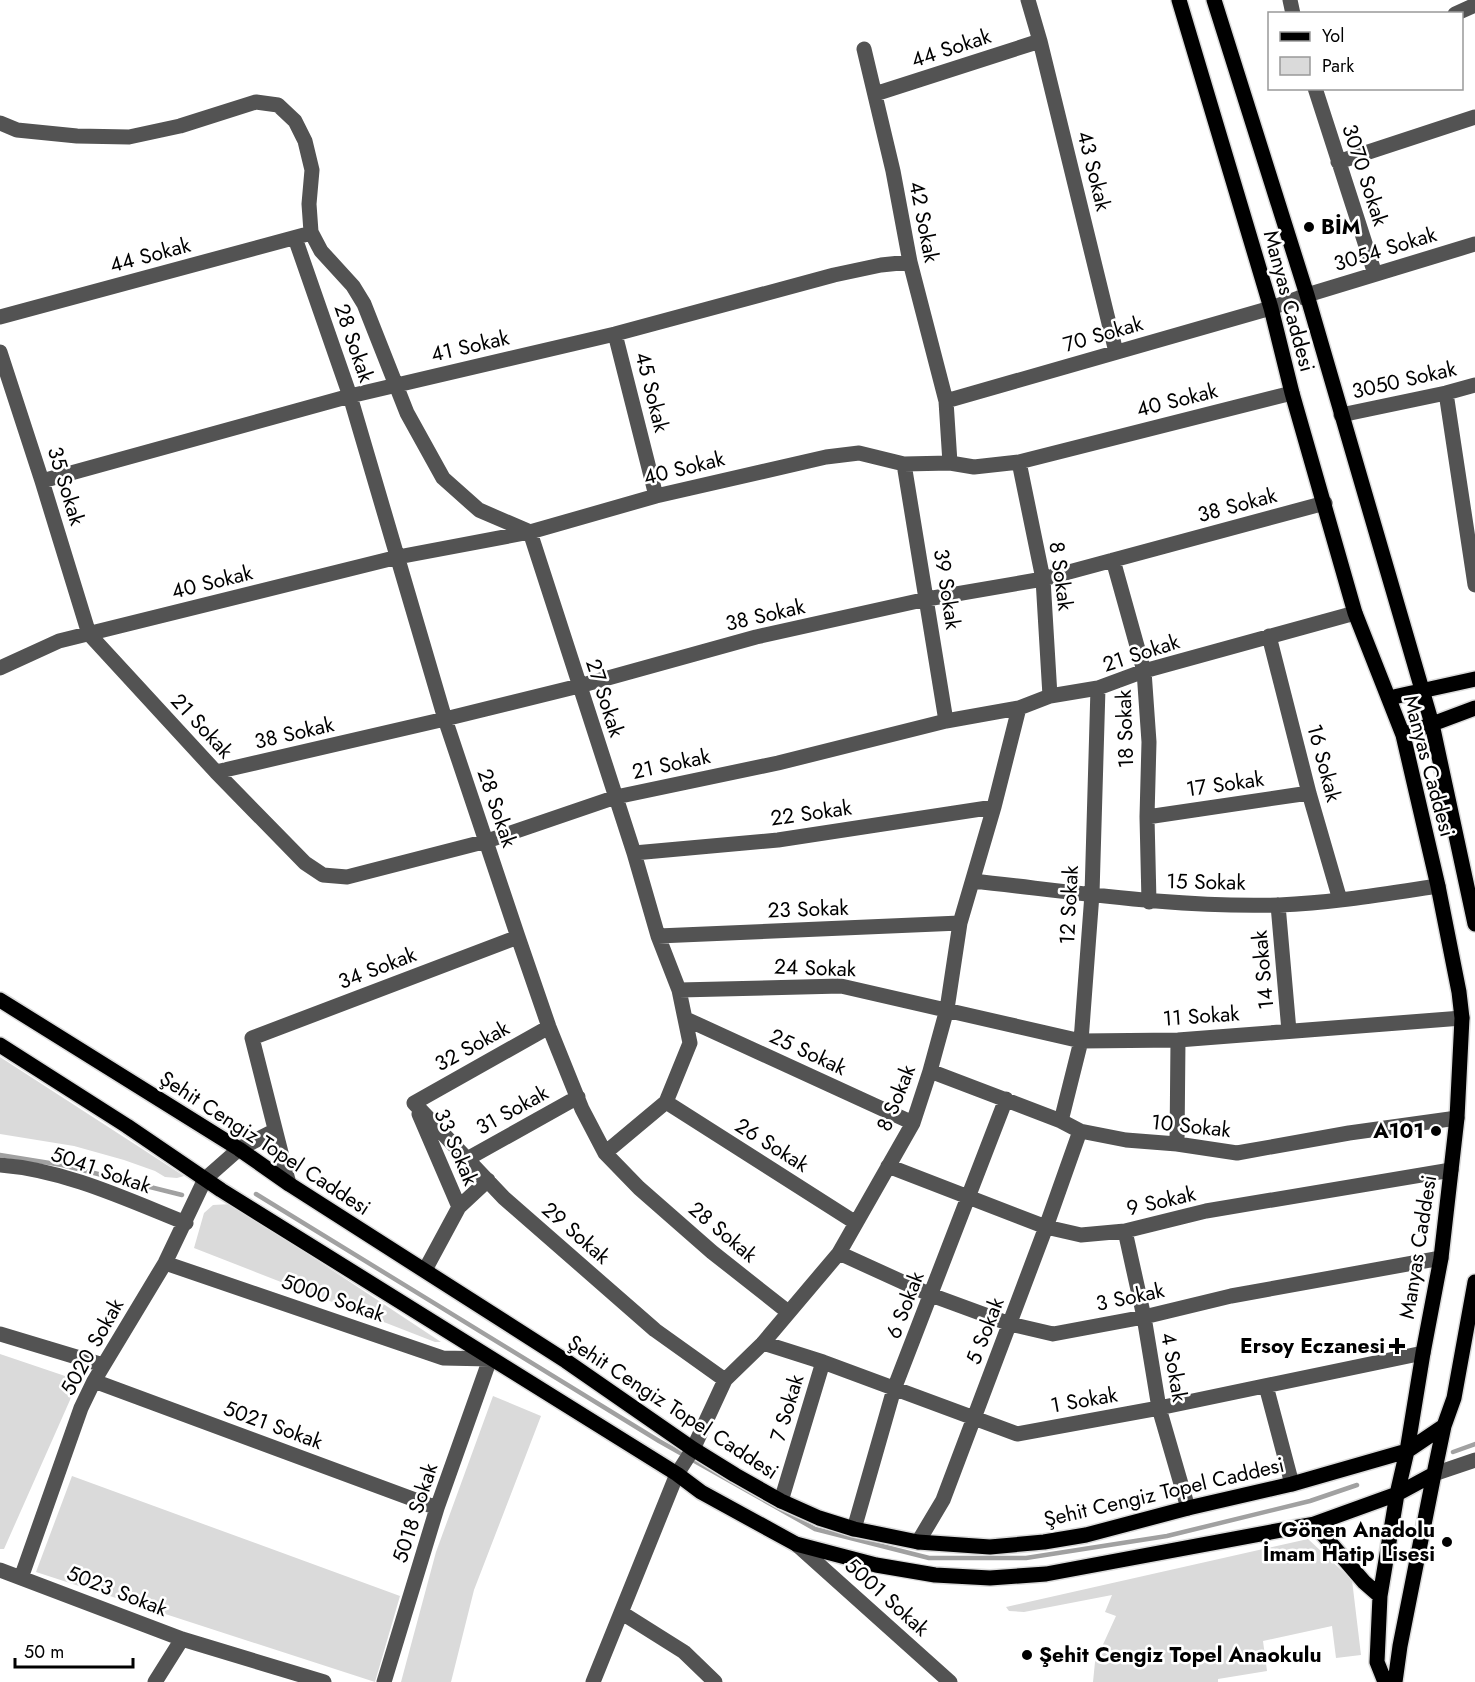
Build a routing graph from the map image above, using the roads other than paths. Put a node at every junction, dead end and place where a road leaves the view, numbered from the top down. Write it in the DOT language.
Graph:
graph roads {
  1 [pos="1028,0"];
  2 [pos="1179,0"];
  3 [pos="1214,0"];
  4 [pos="1475,5"];
  5 [pos="1459,12"];
  6 [pos="1040,41"];
  7 [pos="864,49"];
  8 [pos="1316,90"];
  9 [pos="875,94"];
  10 [pos="1475,117"];
  11 [pos="0,123"];
  12 [pos="1338,162"];
  13 [pos="311,232"];
  14 [pos="295,238"];
  15 [pos="1475,244"];
  16 [pos="910,262"];
  17 [pos="1375,274"];
  18 [pos="1307,295"];
  19 [pos="1271,308"];
  20 [pos="0,317"];
  21 [pos="615,334"];
  22 [pos="0,352"];
  23 [pos="1116,352"];
  24 [pos="397,385"];
  25 [pos="1475,385"];
  26 [pos="1292,393"];
  27 [pos="1446,393"];
  28 [pos="350,396"];
  29 [pos="946,401"];
  30 [pos="1341,415"];
  31 [pos="1019,462"];
  32 [pos="950,463"];
  33 [pos="904,464"];
  34 [pos="42,480"];
  35 [pos="656,496"];
  36 [pos="1325,504"];
  37 [pos="531,531"];
  38 [pos="399,557"];
  39 [pos="1113,560"];
  40 [pos="1043,579"];
  41 [pos="1475,585"];
  42 [pos="927,599"];
  43 [pos="1354,613"];
  44 [pos="89,634"];
  45 [pos="1269,636"];
  46 [pos="0,668"];
  47 [pos="1144,671"];
  48 [pos="1475,679"];
  49 [pos="579,686"];
  50 [pos="1098,688"];
  51 [pos="1422,690"];
  52 [pos="1050,696"];
  53 [pos="1389,698"];
  54 [pos="1018,708"];
  55 [pos="1475,708"];
  56 [pos="445,719"];
  57 [pos="946,721"];
  58 [pos="1431,724"];
  59 [pos="1403,735"];
  60 [pos="216,772"];
  61 [pos="1310,793"];
  62 [pos="616,797"];
  63 [pos="994,807"];
  64 [pos="1147,817"];
  65 [pos="487,841"];
  66 [pos="634,853"];
  67 [pos="973,881"];
  68 [pos="1438,886"];
  69 [pos="1092,894"];
  70 [pos="1340,900"];
  71 [pos="1149,902"];
  72 [pos="1278,905"];
  73 [pos="960,923"];
  74 [pos="1475,924"];
  75 [pos="658,936"];
  76 [pos="518,937"];
  77 [pos="679,990"];
  78 [pos="0,1000"];
  79 [pos="947,1009"];
  80 [pos="1462,1018"];
  81 [pos="686,1019"];
  82 [pos="549,1027"];
  83 [pos="1289,1031"];
  84 [pos="1179,1040"];
  85 [pos="1082,1041"];
  86 [pos="0,1045"];
  87 [pos="930,1071"];
  88 [pos="578,1097"];
  89 [pos="1006,1099"];
  90 [pos="666,1102"];
  91 [pos="414,1103"];
  92 [pos="1457,1118"];
  93 [pos="1061,1121"];
  94 [pos="913,1124"];
  95 [pos="274,1131"];
  96 [pos="1080,1131"];
  97 [pos="1177,1144"];
  98 [pos="238,1149"];
  99 [pos="605,1153"];
  100 [pos="466,1159"];
  101 [pos="0,1165"];
  102 [pos="888,1166"];
  103 [pos="1451,1170"];
  104 [pos="205,1179"];
  105 [pos="488,1180"];
  106 [pos="289,1184"];
  107 [pos="969,1198"];
  108 [pos="459,1207"];
  109 [pos="186,1223"];
  110 [pos="856,1223"];
  111 [pos="1046,1227"];
  112 [pos="1125,1231"];
  113 [pos="839,1253"];
  114 [pos="1441,1258"];
  115 [pos="165,1263"];
  116 [pos="425,1270"];
  117 [pos="1475,1282"];
  118 [pos="931,1295"];
  119 [pos="788,1312"];
  120 [pos="1144,1317"];
  121 [pos="1010,1324"];
  122 [pos="0,1334"];
  123 [pos="763,1343"];
  124 [pos="1423,1353"];
  125 [pos="490,1359"];
  126 [pos="824,1362"];
  127 [pos="103,1365"];
  128 [pos="725,1380"];
  129 [pos="94,1381"];
  130 [pos="1266,1386"];
  131 [pos="894,1389"];
  132 [pos="1159,1408"];
  133 [pos="974,1418"];
  134 [pos="1444,1426"];
  135 [pos="693,1449"];
  136 [pos="1407,1451"];
  137 [pos="1475,1460"];
  138 [pos="678,1474"];
  139 [pos="1434,1474"];
  140 [pos="1292,1484"];
  141 [pos="1397,1494"];
  142 [pos="781,1501"];
  143 [pos="437,1508"];
  144 [pos="1188,1508"];
  145 [pos="1314,1524"];
  146 [pos="854,1529"];
  147 [pos="918,1542"];
  148 [pos="796,1544"];
  149 [pos="0,1570"];
  150 [pos="21,1578"];
  151 [pos="1380,1596"];
  152 [pos="622,1613"];
  153 [pos="182,1638"];
  154 [pos="155,1682"];
  155 [pos="324,1682"];
  156 [pos="384,1682"];
  157 [pos="593,1682"];
  158 [pos="716,1682"];
  159 [pos="951,1682"];
  160 [pos="1385,1682"];
  161 [pos="1395,1682"];
  1 -- 6 [label="street, 43 Sokak"];
  2 -- 19 [label="main road, Manyas Caddesi"];
  3 -- 18 [label="main road, Manyas Caddesi"];
  4 -- 5 [label="street"];
  6 -- 9 [label="street, 44 Sokak"];
  6 -- 23 [label="street, 43 Sokak"];
  7 -- 9 [label="street, 42 Sokak"];
  8 -- 12 [label="street, 3070 Sokak"];
  9 -- 16 [label="street, 42 Sokak"];
  10 -- 12 [label="street"];
  11 -- 13 [label="street"];
  12 -- 17 [label="street, 3070 Sokak"];
  13 -- 14 [label="street, 44 Sokak"];
  13 -- 24 [label="street"];
  14 -- 20 [label="street, 44 Sokak"];
  14 -- 28 [label="street, 28 Sokak"];
  15 -- 17 [label="street, 3054 Sokak"];
  16 -- 21 [label="street, 41 Sokak"];
  16 -- 29 [label="street, 42 Sokak"];
  17 -- 18 [label="street, 3054 Sokak"];
  18 -- 19 [label="street, 3054 Sokak"];
  18 -- 30 [label="main road, Manyas Caddesi"];
  19 -- 23 [label="street, 70 Sokak"];
  19 -- 26 [label="main road, Manyas Caddesi"];
  21 -- 24 [label="street, 41 Sokak"];
  21 -- 35 [label="street, 45 Sokak"];
  22 -- 34 [label="street, 35 Sokak"];
  23 -- 29 [label="street, 70 Sokak"];
  24 -- 28 [label="street, 41 Sokak"];
  24 -- 37 [label="street"];
  25 -- 27 [label="street, 3050 Sokak"];
  26 -- 31 [label="street, 40 Sokak"];
  26 -- 36 [label="main road, Manyas Caddesi"];
  27 -- 30 [label="street, 3050 Sokak"];
  27 -- 41 [label="street"];
  28 -- 34 [label="street, 41 Sokak"];
  28 -- 38 [label="street, 28 Sokak"];
  29 -- 32 [label="street, 42 Sokak"];
  30 -- 51 [label="main road, Manyas Caddesi"];
  31 -- 32 [label="street, 40 Sokak"];
  31 -- 40 [label="street, 8 Sokak"];
  32 -- 33 [label="street, 40 Sokak"];
  33 -- 35 [label="street, 40 Sokak"];
  33 -- 42 [label="street, 39 Sokak"];
  34 -- 44 [label="street, 35 Sokak"];
  35 -- 37 [label="street, 40 Sokak"];
  36 -- 39 [label="street, 38 Sokak"];
  36 -- 43 [label="main road, Manyas Caddesi"];
  37 -- 38 [label="street, 40 Sokak"];
  37 -- 49 [label="street, 27 Sokak"];
  38 -- 44 [label="street, 40 Sokak"];
  38 -- 56 [label="street, 28 Sokak"];
  39 -- 40 [label="street, 38 Sokak"];
  39 -- 47 [label="street, 18 Sokak"];
  40 -- 42 [label="street, 38 Sokak"];
  40 -- 52 [label="street, 8 Sokak"];
  42 -- 49 [label="street, 38 Sokak"];
  42 -- 57 [label="street, 39 Sokak"];
  43 -- 45 [label="street, 21 Sokak"];
  43 -- 53 [label="main road, Manyas Caddesi"];
  44 -- 46 [label="street, 40 Sokak"];
  44 -- 60 [label="street, 21 Sokak"];
  45 -- 47 [label="street, 21 Sokak"];
  45 -- 61 [label="street, 16 Sokak"];
  47 -- 50 [label="street, 21 Sokak"];
  47 -- 64 [label="street, 18 Sokak"];
  48 -- 51 [label="main road"];
  49 -- 56 [label="street, 38 Sokak"];
  49 -- 62 [label="street, 27 Sokak"];
  50 -- 52 [label="street, 21 Sokak"];
  50 -- 69 [label="street, 12 Sokak"];
  51 -- 53 [label="main road"];
  51 -- 58 [label="main road, Manyas Caddesi"];
  52 -- 54 [label="street, 21 Sokak"];
  53 -- 59 [label="main road, Manyas Caddesi"];
  54 -- 57 [label="street, 21 Sokak"];
  54 -- 63 [label="street, 8 Sokak"];
  55 -- 58 [label="main road"];
  56 -- 60 [label="street, 38 Sokak"];
  56 -- 65 [label="street, 28 Sokak"];
  57 -- 62 [label="street, 21 Sokak"];
  58 -- 59 [label="main road"];
  58 -- 74 [label="main road, Manyas Caddesi"];
  59 -- 68 [label="main road, Manyas Caddesi"];
  60 -- 65 [label="street, 21 Sokak"];
  61 -- 64 [label="street, 17 Sokak"];
  61 -- 70 [label="street, 16 Sokak"];
  62 -- 65 [label="street, 21 Sokak"];
  62 -- 66 [label="street, 27 Sokak"];
  63 -- 66 [label="street, 22 Sokak"];
  63 -- 67 [label="street, 8 Sokak"];
  64 -- 71 [label="street, 18 Sokak"];
  65 -- 76 [label="street, 28 Sokak"];
  66 -- 75 [label="street, 27 Sokak"];
  67 -- 69 [label="street, 15 Sokak"];
  67 -- 73 [label="street, 8 Sokak"];
  68 -- 70 [label="street, 15 Sokak"];
  68 -- 80 [label="main road, Manyas Caddesi"];
  69 -- 71 [label="street, 15 Sokak"];
  69 -- 85 [label="street, 12 Sokak"];
  70 -- 72 [label="street, 15 Sokak"];
  71 -- 72 [label="street, 15 Sokak"];
  72 -- 83 [label="street, 14 Sokak"];
  73 -- 75 [label="street, 23 Sokak"];
  73 -- 79 [label="street, 8 Sokak"];
  75 -- 77 [label="street, 27 Sokak"];
  76 -- 82 [label="street, 28 Sokak"];
  76 -- 95 [label="street, 34 Sokak"];
  77 -- 79 [label="street, 24 Sokak"];
  77 -- 81 [label="street, 27 Sokak"];
  78 -- 98 [label="main road, Şehit Cengiz Topel Caddesi"];
  79 -- 85 [label="street, 11 Sokak"];
  79 -- 87 [label="street, 8 Sokak"];
  80 -- 83 [label="street, 11 Sokak"];
  80 -- 92 [label="main road, Manyas Caddesi"];
  81 -- 90 [label="street, 27 Sokak"];
  81 -- 94 [label="street, 25 Sokak"];
  82 -- 88 [label="street, 28 Sokak"];
  82 -- 91 [label="street, 32 Sokak"];
  83 -- 84 [label="street, 11 Sokak"];
  84 -- 85 [label="street, 11 Sokak"];
  84 -- 97 [label="street"];
  85 -- 93 [label="street, 12 Sokak"];
  86 -- 104 [label="main road"];
  87 -- 89 [label="street, 10 Sokak"];
  87 -- 94 [label="street, 8 Sokak"];
  88 -- 99 [label="street, 28 Sokak"];
  88 -- 100 [label="street, 31 Sokak"];
  89 -- 93 [label="street, 10 Sokak"];
  89 -- 107 [label="street, 6 Sokak"];
  90 -- 99 [label="street, 27 Sokak"];
  90 -- 110 [label="street, 26 Sokak"];
  91 -- 100 [label="street, 29 Sokak"];
  91 -- 108 [label="street, 33 Sokak"];
  92 -- 97 [label="street, 10 Sokak"];
  92 -- 103 [label="main road, Manyas Caddesi"];
  93 -- 96 [label="street, 10 Sokak"];
  94 -- 102 [label="street, 8 Sokak"];
  95 -- 98 [label="street"];
  95 -- 106 [label="street"];
  96 -- 97 [label="street, 10 Sokak"];
  96 -- 111 [label="street, 5 Sokak"];
  98 -- 104 [label="street"];
  98 -- 106 [label="main road, Şehit Cengiz Topel Caddesi"];
  99 -- 119 [label="street, 28 Sokak"];
  100 -- 105 [label="street, 29 Sokak"];
  101 -- 109 [label="street, 5041 Sokak"];
  102 -- 107 [label="street, 9 Sokak"];
  102 -- 110 [label="street, 8 Sokak"];
  103 -- 112 [label="street, 9 Sokak"];
  103 -- 114 [label="main road, Manyas Caddesi"];
  104 -- 109 [label="street, 5020 Sokak"];
  104 -- 125 [label="main road"];
  105 -- 108 [label="street"];
  105 -- 128 [label="street, 29 Sokak"];
  106 -- 116 [label="main road, Şehit Cengiz Topel Caddesi"];
  107 -- 111 [label="street, 9 Sokak"];
  107 -- 118 [label="street, 6 Sokak"];
  108 -- 116 [label="street"];
  109 -- 115 [label="street, 5020 Sokak"];
  110 -- 113 [label="street, 8 Sokak"];
  111 -- 112 [label="street, 9 Sokak"];
  111 -- 121 [label="street, 5 Sokak"];
  112 -- 120 [label="street, 4 Sokak"];
  113 -- 118 [label="street, 3 Sokak"];
  113 -- 119 [label="street, 8 Sokak"];
  114 -- 120 [label="street, 3 Sokak"];
  114 -- 124 [label="main road, Manyas Caddesi"];
  115 -- 125 [label="street, 5000 Sokak"];
  115 -- 127 [label="street, 5020 Sokak"];
  116 -- 135 [label="main road, Şehit Cengiz Topel Caddesi"];
  117 -- 134 [label="main road"];
  118 -- 121 [label="street, 3 Sokak"];
  118 -- 131 [label="street, 6 Sokak"];
  119 -- 123 [label="street, 8 Sokak"];
  120 -- 121 [label="street, 3 Sokak"];
  120 -- 132 [label="street, 4 Sokak"];
  121 -- 133 [label="street, 5 Sokak"];
  122 -- 127 [label="street"];
  123 -- 126 [label="street, 1 Sokak"];
  123 -- 128 [label="street, 8 Sokak"];
  124 -- 130 [label="street, 1 Sokak"];
  124 -- 136 [label="main road, Manyas Caddesi"];
  125 -- 138 [label="main road"];
  125 -- 143 [label="street, 5018 Sokak"];
  126 -- 131 [label="street, 1 Sokak"];
  126 -- 142 [label="street, 7 Sokak"];
  127 -- 129 [label="street, 5020 Sokak"];
  128 -- 135 [label="street, 8 Sokak"];
  129 -- 143 [label="street, 5021 Sokak"];
  129 -- 150 [label="street, 5020 Sokak"];
  130 -- 132 [label="street, 1 Sokak"];
  130 -- 140 [label="street"];
  131 -- 133 [label="street, 1 Sokak"];
  131 -- 146 [label="street, 6 Sokak"];
  132 -- 133 [label="street, 1 Sokak"];
  132 -- 144 [label="street, 4 Sokak"];
  133 -- 147 [label="street, 5 Sokak"];
  134 -- 136 [label="main road, Şehit Cengiz Topel Caddesi"];
  134 -- 139 [label="main road"];
  135 -- 138 [label="street, 8 Sokak"];
  135 -- 142 [label="main road, Şehit Cengiz Topel Caddesi"];
  136 -- 140 [label="main road, Şehit Cengiz Topel Caddesi"];
  136 -- 141 [label="main road, Manyas Caddesi"];
  137 -- 139 [label="street"];
  138 -- 148 [label="main road"];
  138 -- 152 [label="street, 8 Sokak"];
  139 -- 141 [label="main road"];
  139 -- 161 [label="main road"];
  140 -- 144 [label="main road, Şehit Cengiz Topel Caddesi"];
  141 -- 145 [label="main road"];
  141 -- 151 [label="main road, Manyas Caddesi"];
  142 -- 146 [label="main road, Şehit Cengiz Topel Caddesi"];
  143 -- 156 [label="street, 5018 Sokak"];
  144 -- 147 [label="main road, Şehit Cengiz Topel Caddesi"];
  145 -- 148 [label="main road"];
  145 -- 151 [label="main road"];
  146 -- 147 [label="main road, Şehit Cengiz Topel Caddesi"];
  148 -- 159 [label="street, 5001 Sokak"];
  149 -- 150 [label="street, 5023 Sokak"];
  150 -- 153 [label="street, 5023 Sokak"];
  151 -- 160 [label="main road, Manyas Caddesi"];
  152 -- 157 [label="street, 8 Sokak"];
  152 -- 158 [label="street"];
  153 -- 154 [label="street"];
  153 -- 155 [label="street, 5023 Sokak"];
}
